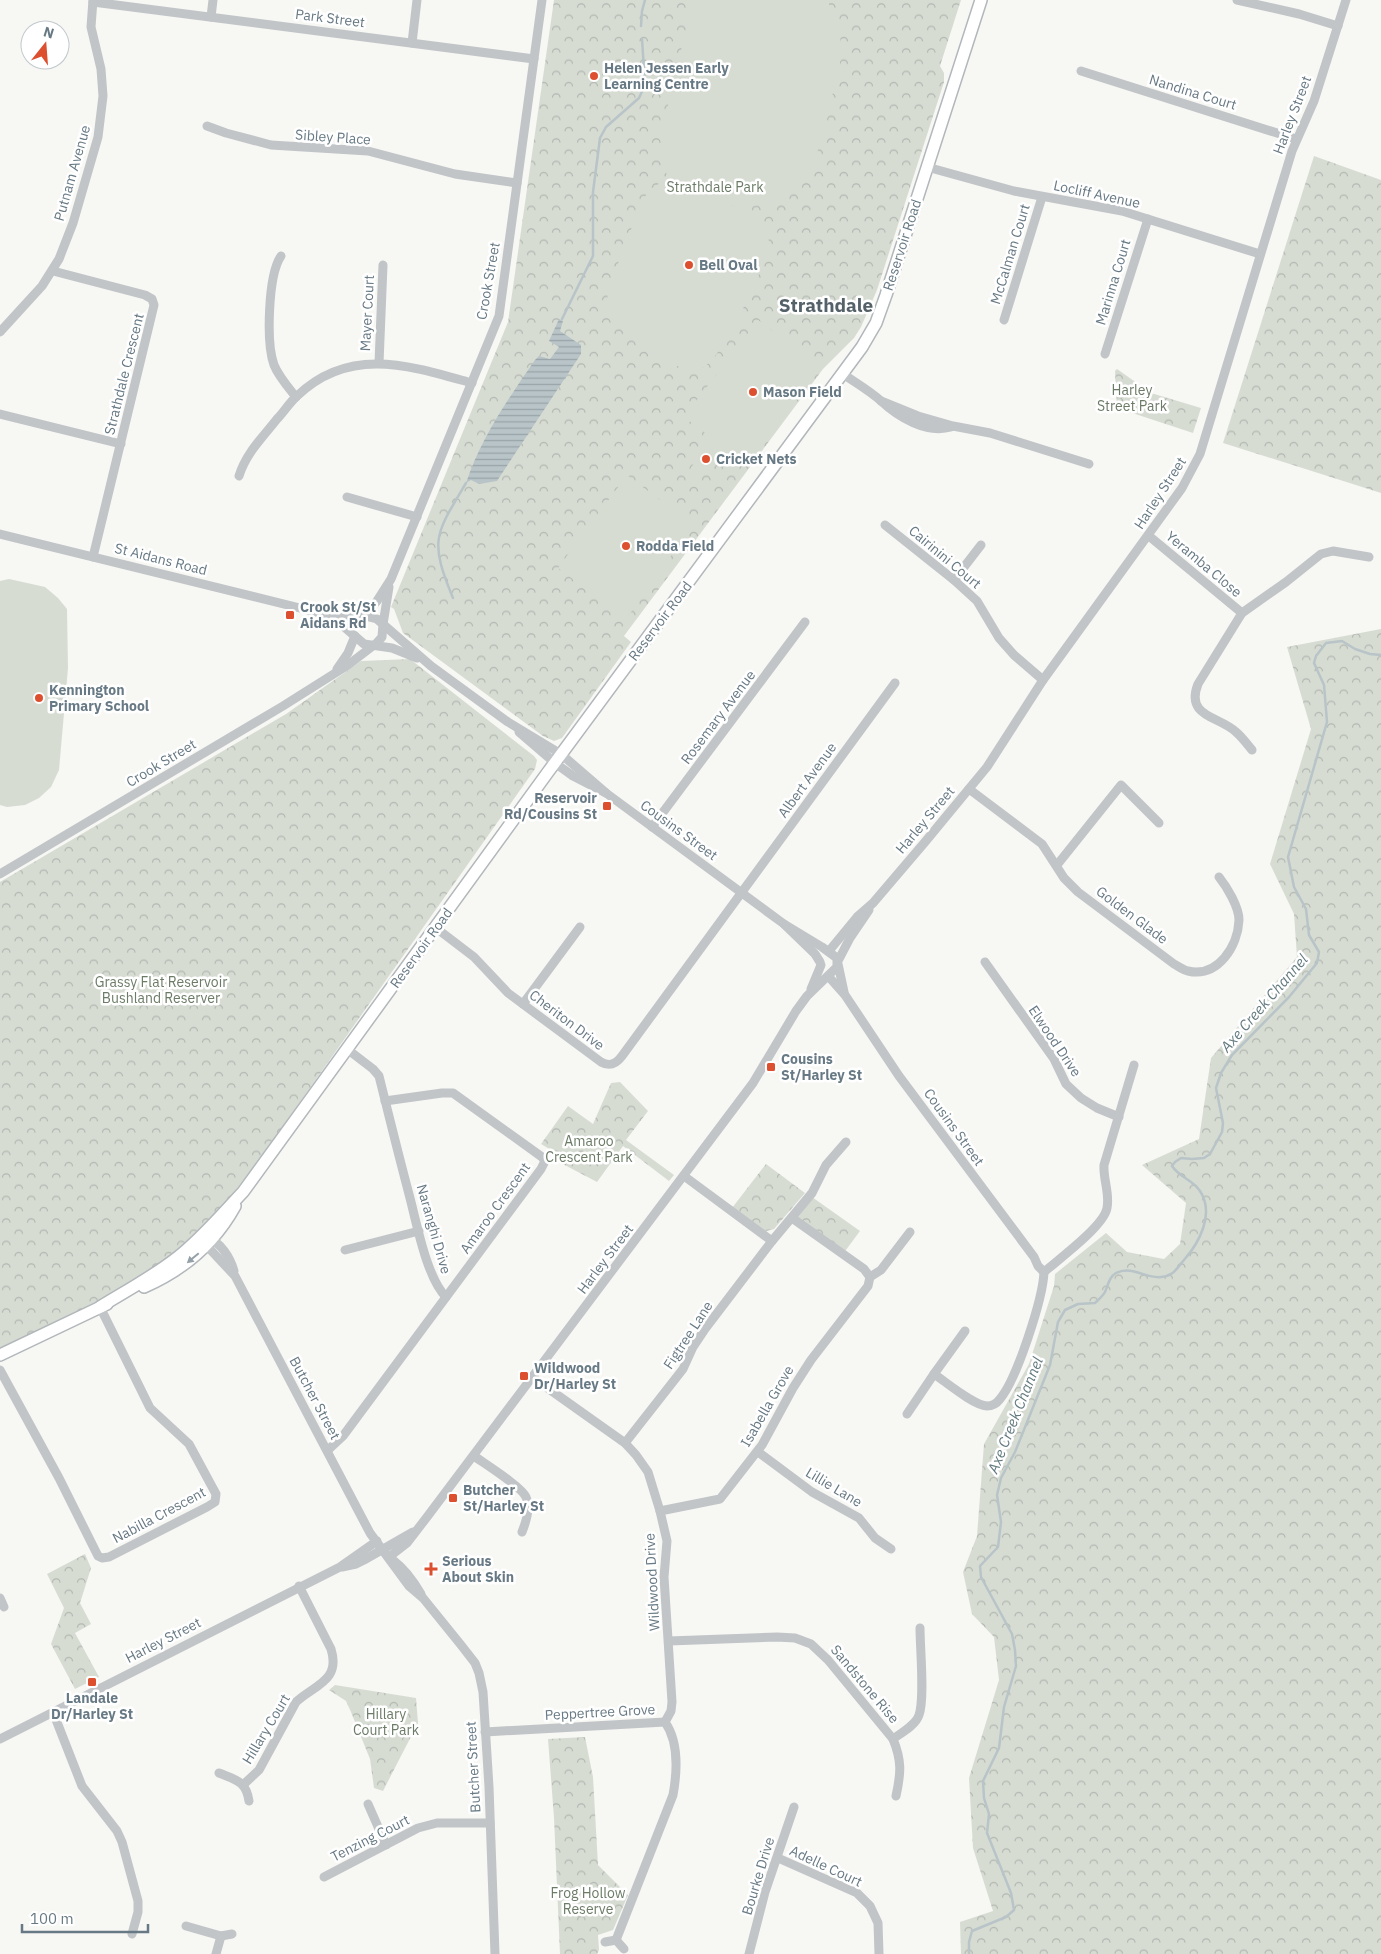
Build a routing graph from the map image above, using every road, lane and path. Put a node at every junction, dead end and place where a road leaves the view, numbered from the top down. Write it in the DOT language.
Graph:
graph roads {
  1 [pos="214,0"];
  2 [pos="417,0"];
  3 [pos="542,0"];
  4 [pos="980,0"];
  5 [pos="1237,0"];
  6 [pos="1346,0"];
  7 [pos="93,1"];
  8 [pos="211,17"];
  9 [pos="1338,26"];
  10 [pos="412,43"];
  11 [pos="534,59"];
  12 [pos="1081,71"];
  13 [pos="207,126"];
  14 [pos="1296,139"];
  15 [pos="927,167"];
  16 [pos="517,183"];
  17 [pos="1042,197"];
  18 [pos="1148,219"];
  19 [pos="1260,254"];
  20 [pos="281,256"];
  21 [pos="383,265"];
  22 [pos="52,271"];
  23 [pos="1004,320"];
  24 [pos="0,332"];
  25 [pos="1105,354"];
  26 [pos="379,363"];
  27 [pos="844,374"];
  28 [pos="472,383"];
  29 [pos="296,397"];
  30 [pos="0,414"];
  31 [pos="120,444"];
  32 [pos="1089,464"];
  33 [pos="239,476"];
  34 [pos="348,497"];
  35 [pos="416,517"];
  36 [pos="885,525"];
  37 [pos="0,534"];
  38 [pos="1149,536"];
  39 [pos="981,545"];
  40 [pos="93,557"];
  41 [pos="1369,557"];
  42 [pos="391,579"];
  43 [pos="954,580"];
  44 [pos="316,612"];
  45 [pos="1242,613"];
  46 [pos="364,616"];
  47 [pos="805,622"];
  48 [pos="383,624"];
  49 [pos="354,635"];
  50 [pos="375,645"];
  51 [pos="431,666"];
  52 [pos="334,673"];
  53 [pos="1043,680"];
  54 [pos="895,683"];
  55 [pos="1252,750"];
  56 [pos="558,758"];
  57 [pos="969,789"];
  58 [pos="1159,823"];
  59 [pos="652,827"];
  60 [pos="1057,865"];
  61 [pos="0,874"];
  62 [pos="1219,878"];
  63 [pos="741,893"];
  64 [pos="873,903"];
  65 [pos="784,924"];
  66 [pos="436,928"];
  67 [pos="580,928"];
  68 [pos="829,951"];
  69 [pos="985,962"];
  70 [pos="838,963"];
  71 [pos="820,964"];
  72 [pos="828,977"];
  73 [pos="845,994"];
  74 [pos="807,996"];
  75 [pos="524,1004"];
  76 [pos="348,1049"];
  77 [pos="1134,1065"];
  78 [pos="385,1101"];
  79 [pos="1118,1117"];
  80 [pos="846,1142"];
  81 [pos="684,1176"];
  82 [pos="792,1218"];
  83 [pos="419,1231"];
  84 [pos="910,1232"];
  85 [pos="207,1240"];
  86 [pos="772,1241"];
  87 [pos="345,1250"];
  88 [pos="1044,1272"];
  89 [pos="870,1277"];
  90 [pos="446,1297"];
  91 [pos="100,1307"];
  92 [pos="965,1331"];
  93 [pos="0,1355"];
  94 [pos="0,1370"];
  95 [pos="934,1374"];
  96 [pos="532,1377"];
  97 [pos="907,1414"];
  98 [pos="626,1443"];
  99 [pos="328,1450"];
  100 [pos="758,1452"];
  101 [pos="474,1456"];
  102 [pos="660,1511"];
  103 [pos="522,1532"];
  104 [pos="377,1541"];
  105 [pos="891,1549"];
  106 [pos="386,1553"];
  107 [pos="340,1567"];
  108 [pos="299,1586"];
  109 [pos="920,1628"];
  110 [pos="669,1641"];
  111 [pos="53,1712"];
  112 [pos="665,1722"];
  113 [pos="485,1732"];
  114 [pos="0,1739"];
  115 [pos="893,1739"];
  116 [pos="219,1773"];
  117 [pos="243,1785"];
  118 [pos="896,1796"];
  119 [pos="249,1801"];
  120 [pos="368,1804"];
  121 [pos="794,1807"];
  122 [pos="490,1822"];
  123 [pos="386,1845"];
  124 [pos="778,1858"];
  125 [pos="324,1877"];
  126 [pos="186,1926"];
  127 [pos="132,1934"];
  128 [pos="232,1934"];
  129 [pos="221,1936"];
  130 [pos="616,1940"];
  131 [pos="604,1942"];
  132 [pos="624,1949"];
  133 [pos="216,1954"];
  134 [pos="495,1954"];
  135 [pos="750,1954"];
  136 [pos="879,1954"];
  1 -- 8 [label="street"];
  2 -- 10 [label="street"];
  3 -- 11 [label="street, Crook Street"];
  4 -- 15 [label="main road, Reservoir Road"];
  5 -- 9 [label="street"];
  6 -- 9 [label="street, Harley Street"];
  7 -- 8 [label="street, Park Street"];
  7 -- 22 [label="street, Putnam Avenue"];
  8 -- 10 [label="street, Park Street"];
  9 -- 14 [label="street, Harley Street"];
  10 -- 11 [label="street, Park Street"];
  11 -- 16 [label="street, Crook Street"];
  12 -- 14 [label="street, Nandina Court"];
  13 -- 16 [label="street, Sibley Place"];
  14 -- 19 [label="street, Harley Street"];
  15 -- 17 [label="street, Locliff Avenue"];
  15 -- 27 [label="main road, Reservoir Road"];
  16 -- 28 [label="street, Crook Street"];
  17 -- 18 [label="street, Locliff Avenue"];
  17 -- 23 [label="street, McCalman Court"];
  18 -- 19 [label="street, Locliff Avenue"];
  18 -- 25 [label="street, Marinna Court"];
  19 -- 38 [label="street, Harley Street"];
  20 -- 29 [label="street"];
  21 -- 26 [label="street, Mayer Court"];
  22 -- 24 [label="street, Putnam Avenue"];
  22 -- 31 [label="street, Strathdale Crescent"];
  26 -- 28 [label="street"];
  26 -- 29 [label="street"];
  27 -- 32 [label="street"];
  27 -- 56 [label="main road, Reservoir Road"];
  28 -- 35 [label="street, Crook Street"];
  29 -- 33 [label="street"];
  30 -- 31 [label="street"];
  31 -- 40 [label="street, Strathdale Crescent"];
  34 -- 35 [label="street"];
  35 -- 42 [label="street, Crook Street"];
  36 -- 43 [label="street, Cairinini Court"];
  37 -- 40 [label="street, St Aidans Road"];
  38 -- 45 [label="street, Yeramba Close"];
  38 -- 53 [label="street, Harley Street"];
  39 -- 43 [label="street"];
  40 -- 44 [label="street, St Aidans Road"];
  41 -- 45 [label="street, Yeramba Close"];
  42 -- 46 [label="street, Crook Street"];
  42 -- 48 [label="street, Crook Street"];
  43 -- 53 [label="street, Cairinini Court"];
  44 -- 46 [label="street, St Aidans Road"];
  44 -- 49 [label="street, St Aidans Road"];
  45 -- 55 [label="street, Yeramba Close"];
  46 -- 48 [label="street"];
  46 -- 49 [label="street"];
  47 -- 59 [label="street, Rosemary Avenue"];
  48 -- 50 [label="street"];
  48 -- 51 [label="street, Cousins Street"];
  49 -- 50 [label="street"];
  49 -- 52 [label="street, Crook Street"];
  50 -- 51 [label="street, Cousins Street"];
  50 -- 52 [label="street, Crook Street"];
  51 -- 56 [label="street, Cousins Street"];
  52 -- 61 [label="street, Crook Street"];
  53 -- 57 [label="street, Harley Street"];
  54 -- 63 [label="street, Albert Avenue"];
  56 -- 59 [label="street, Cousins Street"];
  56 -- 66 [label="main road, Reservoir Road"];
  57 -- 60 [label="street, Golden Glade"];
  57 -- 64 [label="street, Harley Street"];
  58 -- 60 [label="street"];
  59 -- 63 [label="street, Cousins Street"];
  60 -- 62 [label="street, Golden Glade"];
  63 -- 65 [label="street, Cousins Street"];
  63 -- 75 [label="street, Cheriton Drive"];
  64 -- 68 [label="street, Harley Street"];
  64 -- 70 [label="street, Harley Street"];
  65 -- 68 [label="street, Cousins Street"];
  65 -- 71 [label="street, Cousins Street"];
  66 -- 75 [label="street, Cheriton Drive"];
  66 -- 76 [label="main road, Reservoir Road"];
  67 -- 75 [label="street"];
  68 -- 70 [label="street, Cousins Street"];
  68 -- 71 [label="street, Harley Street"];
  69 -- 79 [label="street, Elwood Drive"];
  70 -- 72 [label="street, Harley Street"];
  70 -- 73 [label="street, Cousins Street"];
  71 -- 72 [label="street, Cousins Street"];
  71 -- 74 [label="street, Harley Street"];
  72 -- 73 [label="street, Cousins Street"];
  72 -- 74 [label="street, Harley Street"];
  73 -- 88 [label="street, Cousins Street"];
  74 -- 81 [label="street, Harley Street"];
  76 -- 78 [label="street, Naranghi Drive"];
  76 -- 85 [label="main road, Reservoir Road"];
  77 -- 79 [label="street"];
  78 -- 83 [label="street, Naranghi Drive"];
  78 -- 90 [label="street, Amaroo Crescent"];
  79 -- 88 [label="street"];
  80 -- 82 [label="street, Figtree Lane"];
  81 -- 86 [label="street"];
  81 -- 96 [label="street, Harley Street"];
  82 -- 86 [label="street, Figtree Lane"];
  82 -- 89 [label="street"];
  83 -- 87 [label="street"];
  83 -- 90 [label="street, Naranghi Drive"];
  84 -- 89 [label="street, Isabella Grove"];
  85 -- 91 [label="main road, Reservoir Road"];
  85 -- 99 [label="street, Butcher Street"];
  86 -- 98 [label="street, Figtree Lane"];
  88 -- 95 [label="street"];
  89 -- 100 [label="street, Isabella Grove"];
  90 -- 99 [label="street"];
  91 -- 93 [label="main road, Reservoir Road"];
  91 -- 94 [label="street, Nabilla Crescent"];
  92 -- 95 [label="street"];
  95 -- 97 [label="street"];
  96 -- 98 [label="street, Wildwood Drive"];
  96 -- 101 [label="street, Harley Street"];
  98 -- 102 [label="street, Wildwood Drive"];
  99 -- 104 [label="street, Butcher Street"];
  100 -- 102 [label="street, Isabella Grove"];
  100 -- 105 [label="street, Lillie Lane"];
  101 -- 103 [label="street"];
  101 -- 106 [label="street, Harley Street"];
  102 -- 110 [label="street, Wildwood Drive"];
  104 -- 106 [label="street, Butcher Street"];
  104 -- 107 [label="street, Harley Street"];
  106 -- 107 [label="street, Harley Street"];
  106 -- 113 [label="street, Butcher Street"];
  107 -- 108 [label="street, Harley Street"];
  108 -- 111 [label="street, Harley Street"];
  108 -- 117 [label="street, Hillary Court"];
  109 -- 115 [label="street"];
  110 -- 112 [label="street, Wildwood Drive"];
  110 -- 115 [label="street, Sandstone Rise"];
  111 -- 114 [label="street, Harley Street"];
  111 -- 127 [label="street"];
  112 -- 113 [label="street, Peppertree Grove"];
  112 -- 130 [label="street, Peppertree Grove"];
  113 -- 122 [label="street, Butcher Street"];
  115 -- 118 [label="street, Sandstone Rise"];
  116 -- 117 [label="street, Hillary Court"];
  117 -- 119 [label="street, Hillary Court"];
  120 -- 123 [label="street"];
  121 -- 124 [label="street, Bourke Drive"];
  122 -- 123 [label="street, Tenzing Court"];
  122 -- 134 [label="street, Butcher Street"];
  123 -- 125 [label="street, Tenzing Court"];
  124 -- 135 [label="street, Bourke Drive"];
  124 -- 136 [label="street, Adelle Court"];
  126 -- 129 [label="street"];
  128 -- 129 [label="street"];
  129 -- 133 [label="street"];
  130 -- 131 [label="street"];
  130 -- 132 [label="street"];
}
